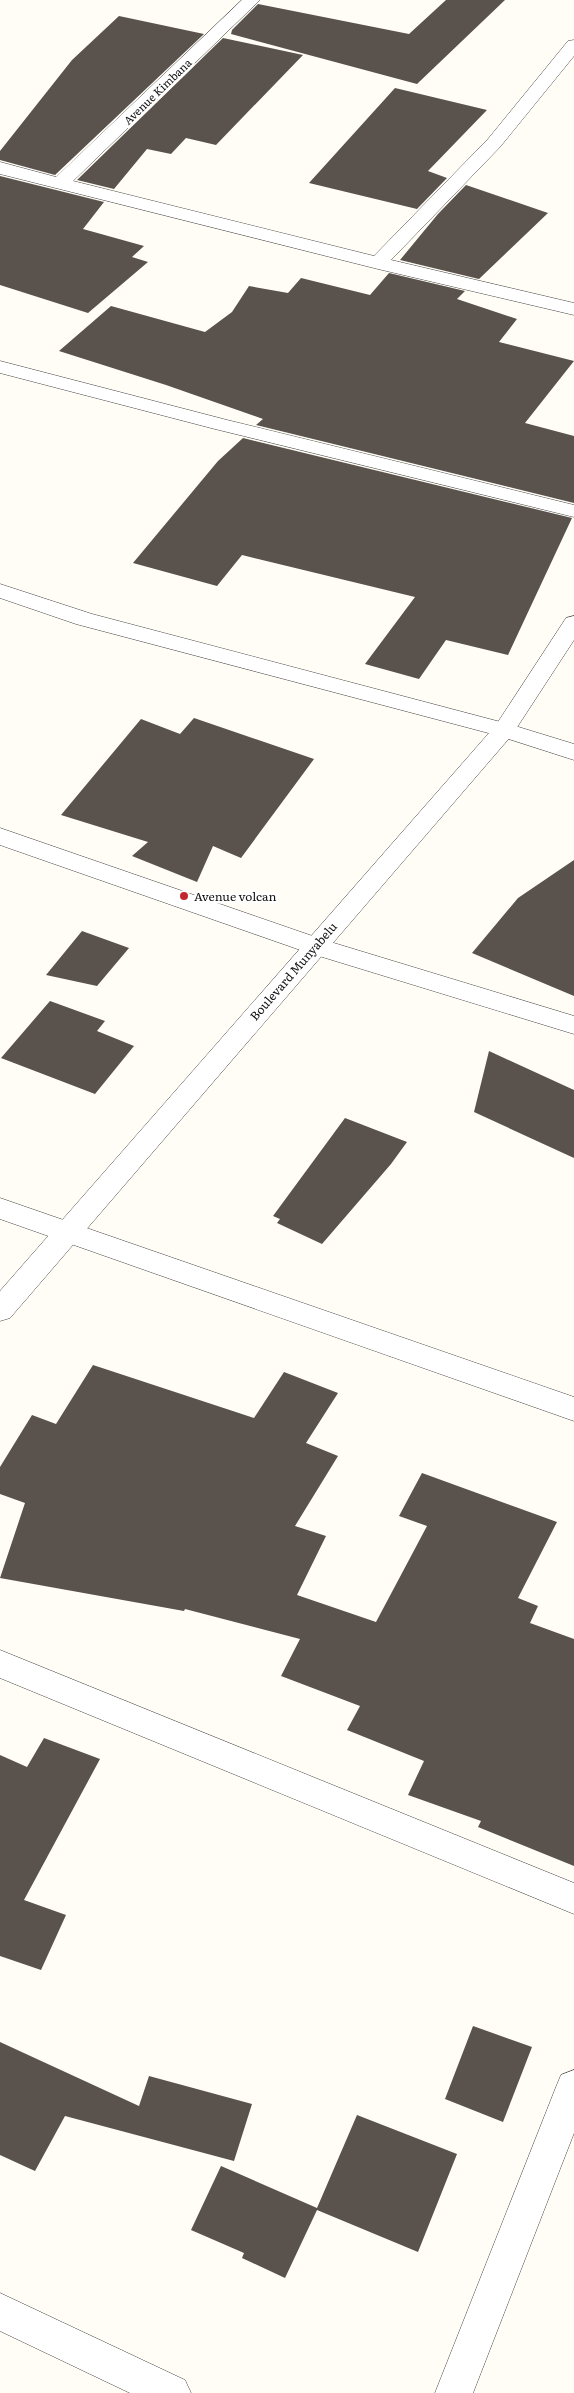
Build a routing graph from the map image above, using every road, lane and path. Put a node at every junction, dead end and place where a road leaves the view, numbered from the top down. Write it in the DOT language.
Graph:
graph roads {
  1 [pos="252,0"];
  2 [pos="574,45"];
  3 [pos="0,168"];
  4 [pos="61,182"];
  5 [pos="378,263"];
  6 [pos="574,309"];
  7 [pos="0,367"];
  8 [pos="574,511"];
  9 [pos="0,591"];
  10 [pos="574,623"];
  11 [pos="504,730"];
  12 [pos="574,752"];
  13 [pos="0,836"];
  14 [pos="315,946"];
  15 [pos="574,1025"];
  16 [pos="0,1208"];
  17 [pos="66,1233"];
  18 [pos="0,1310"];
  19 [pos="574,1409"];
  20 [pos="0,1664"];
  21 [pos="574,1899"];
  22 [pos="574,2087"];
  23 [pos="0,2312"];
  24 [pos="172,2393"];
  25 [pos="454,2393"];
  1 -- 4 [label="street, Avenue Kimbana"];
  2 -- 5 [label="street"];
  3 -- 4 [label="street"];
  4 -- 5 [label="street"];
  5 -- 6 [label="street"];
  7 -- 8 [label="street"];
  9 -- 11 [label="street"];
  10 -- 11 [label="street, Boulevard Munyabelu"];
  11 -- 12 [label="street"];
  11 -- 14 [label="street, Boulevard Munyabelu"];
  13 -- 14 [label="street"];
  14 -- 15 [label="street"];
  14 -- 17 [label="street, Boulevard Munyabelu"];
  16 -- 17 [label="street"];
  17 -- 18 [label="street, Boulevard Munyabelu"];
  17 -- 19 [label="street"];
  20 -- 21 [label="street"];
  22 -- 25 [label="street"];
  23 -- 24 [label="street"];
}
